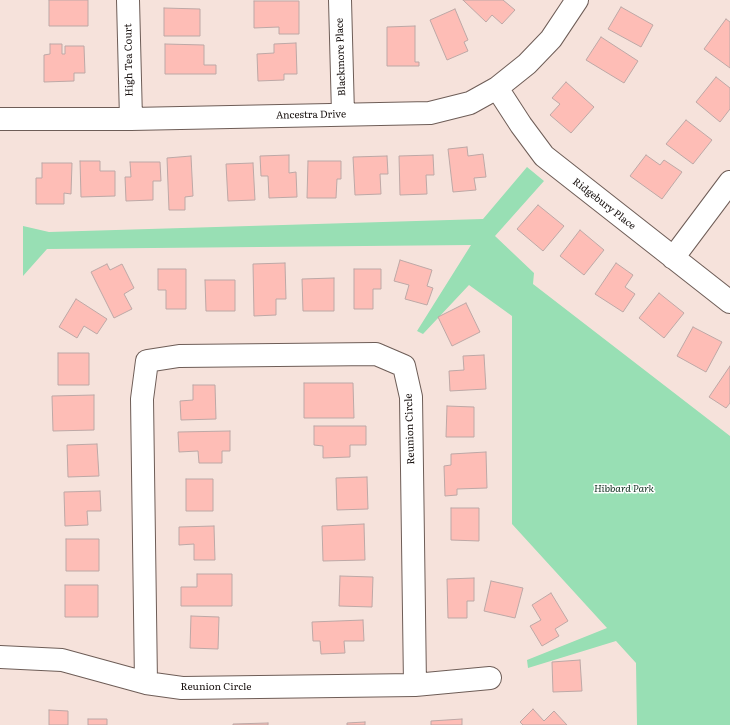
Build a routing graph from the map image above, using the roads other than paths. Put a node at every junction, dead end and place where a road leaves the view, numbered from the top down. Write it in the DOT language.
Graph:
graph roads {
  1 [pos="128,0"];
  2 [pos="340,0"];
  3 [pos="577,0"];
  4 [pos="497,88"];
  5 [pos="343,114"];
  6 [pos="0,119"];
  7 [pos="131,119"];
  8 [pos="730,182"];
  9 [pos="673,258"];
  10 [pos="730,302"];
  11 [pos="0,657"];
  12 [pos="490,678"];
  13 [pos="146,683"];
  14 [pos="415,685"];
  1 -- 7 [label="street, High Tea Court"];
  2 -- 5 [label="street, Blackmore Place"];
  3 -- 4 [label="street, Ancestra Drive"];
  4 -- 5 [label="street, Ancestra Drive"];
  4 -- 9 [label="street, Ridgebury Place"];
  5 -- 7 [label="street, Ancestra Drive"];
  6 -- 7 [label="street, Ancestra Drive"];
  8 -- 9 [label="street"];
  9 -- 10 [label="street, Ridgebury Place"];
  11 -- 13 [label="street, Reunion Circle"];
  12 -- 14 [label="street"];
  13 -- 14 [label="street, Reunion Circle"];
  13 -- 14 [label="street, Reunion Circle"];
}
